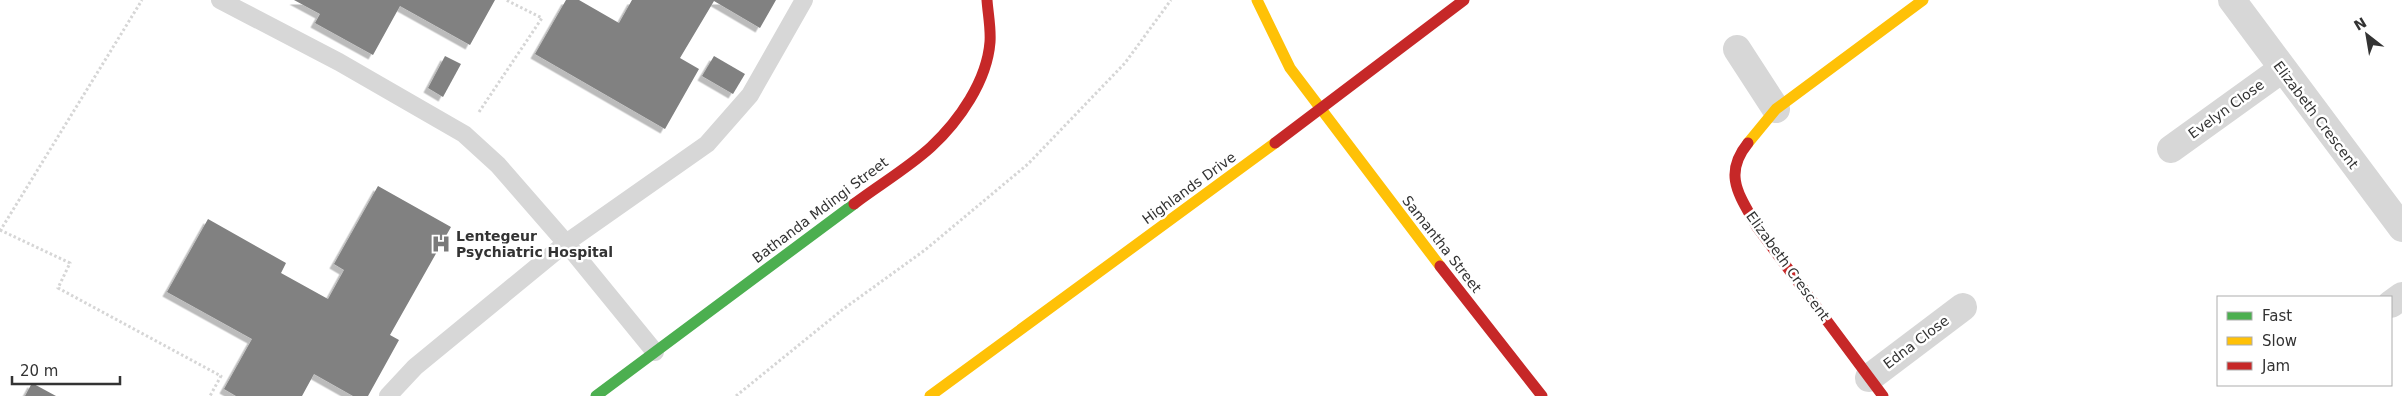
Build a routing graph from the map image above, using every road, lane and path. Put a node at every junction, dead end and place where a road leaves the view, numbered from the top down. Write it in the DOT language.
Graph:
graph roads {
  1 [pos="142,0"];
  2 [pos="220,0"];
  3 [pos="506,0"];
  4 [pos="804,0"];
  5 [pos="987,0"];
  6 [pos="1171,0"];
  7 [pos="1257,0"];
  8 [pos="1464,0"];
  9 [pos="1923,0"];
  10 [pos="2232,0"];
  11 [pos="1737,49"];
  12 [pos="2282,69"];
  13 [pos="1320,109"];
  14 [pos="1776,109"];
  15 [pos="464,134"];
  16 [pos="2171,149"];
  17 [pos="2402,228"];
  18 [pos="0,231"];
  19 [pos="566,243"];
  20 [pos="1963,307"];
  21 [pos="655,352"];
  22 [pos="1876,387"];
  23 [pos="210,396"];
  24 [pos="388,396"];
  25 [pos="596,396"];
  26 [pos="736,396"];
  27 [pos="930,396"];
  28 [pos="1542,396"];
  1 -- 18 [label="path"];
  2 -- 15 [label="lane"];
  3 -- 15 [label="path"];
  4 -- 19 [label="lane"];
  5 -- 21 [label="street, Bathanda Mdingi Street"];
  6 -- 26 [label="path"];
  7 -- 13 [label="street, Samantha Street"];
  8 -- 13 [label="street, Highlands Drive"];
  9 -- 14 [label="street, Elizabeth Crescent"];
  10 -- 12 [label="street, Elizabeth Crescent"];
  11 -- 14 [label="street"];
  12 -- 16 [label="street, Evelyn Close"];
  12 -- 17 [label="street, Elizabeth Crescent"];
  13 -- 27 [label="street, Highlands Drive"];
  13 -- 28 [label="street, Samantha Street"];
  14 -- 22 [label="street, Elizabeth Crescent"];
  15 -- 19 [label="lane"];
  18 -- 23 [label="path"];
  19 -- 21 [label="lane"];
  19 -- 24 [label="lane"];
  20 -- 22 [label="street, Edna Close"];
  21 -- 25 [label="street, Bathanda Mdingi Street"];
}
